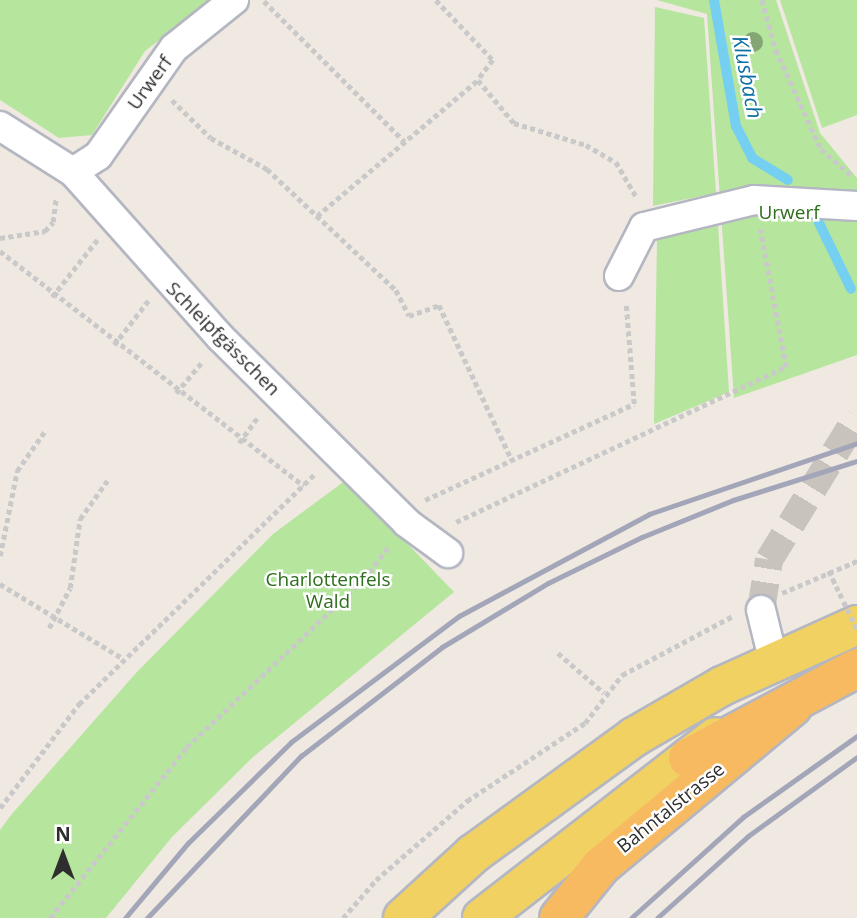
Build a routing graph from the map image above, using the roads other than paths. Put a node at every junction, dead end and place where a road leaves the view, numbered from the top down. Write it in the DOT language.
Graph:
graph roads {
  1 [pos="234,0"];
  2 [pos="0,126"];
  3 [pos="73,172"];
  4 [pos="857,206"];
  5 [pos="619,276"];
  6 [pos="448,553"];
  7 [pos="757,607"];
  8 [pos="857,627"];
  9 [pos="774,663"];
  10 [pos="857,668"];
  11 [pos="792,707"];
  12 [pos="688,758"];
  13 [pos="403,918"];
  14 [pos="482,918"];
  15 [pos="559,918"];
  1 -- 3 [label="street, Urwerf"];
  2 -- 3 [label="street, Schleipfgässchen"];
  3 -- 6 [label="street, Schleipfgässchen"];
  4 -- 5 [label="street"];
  7 -- 9 [label="street"];
  8 -- 9 [label="main road"];
  9 -- 12 [label="main road"];
  9 -- 13 [label="main road"];
  10 -- 11 [label="highway"];
  11 -- 12 [label="highway"];
  11 -- 15 [label="highway, Bahntalstrasse"];
  12 -- 14 [label="main road"];
}
